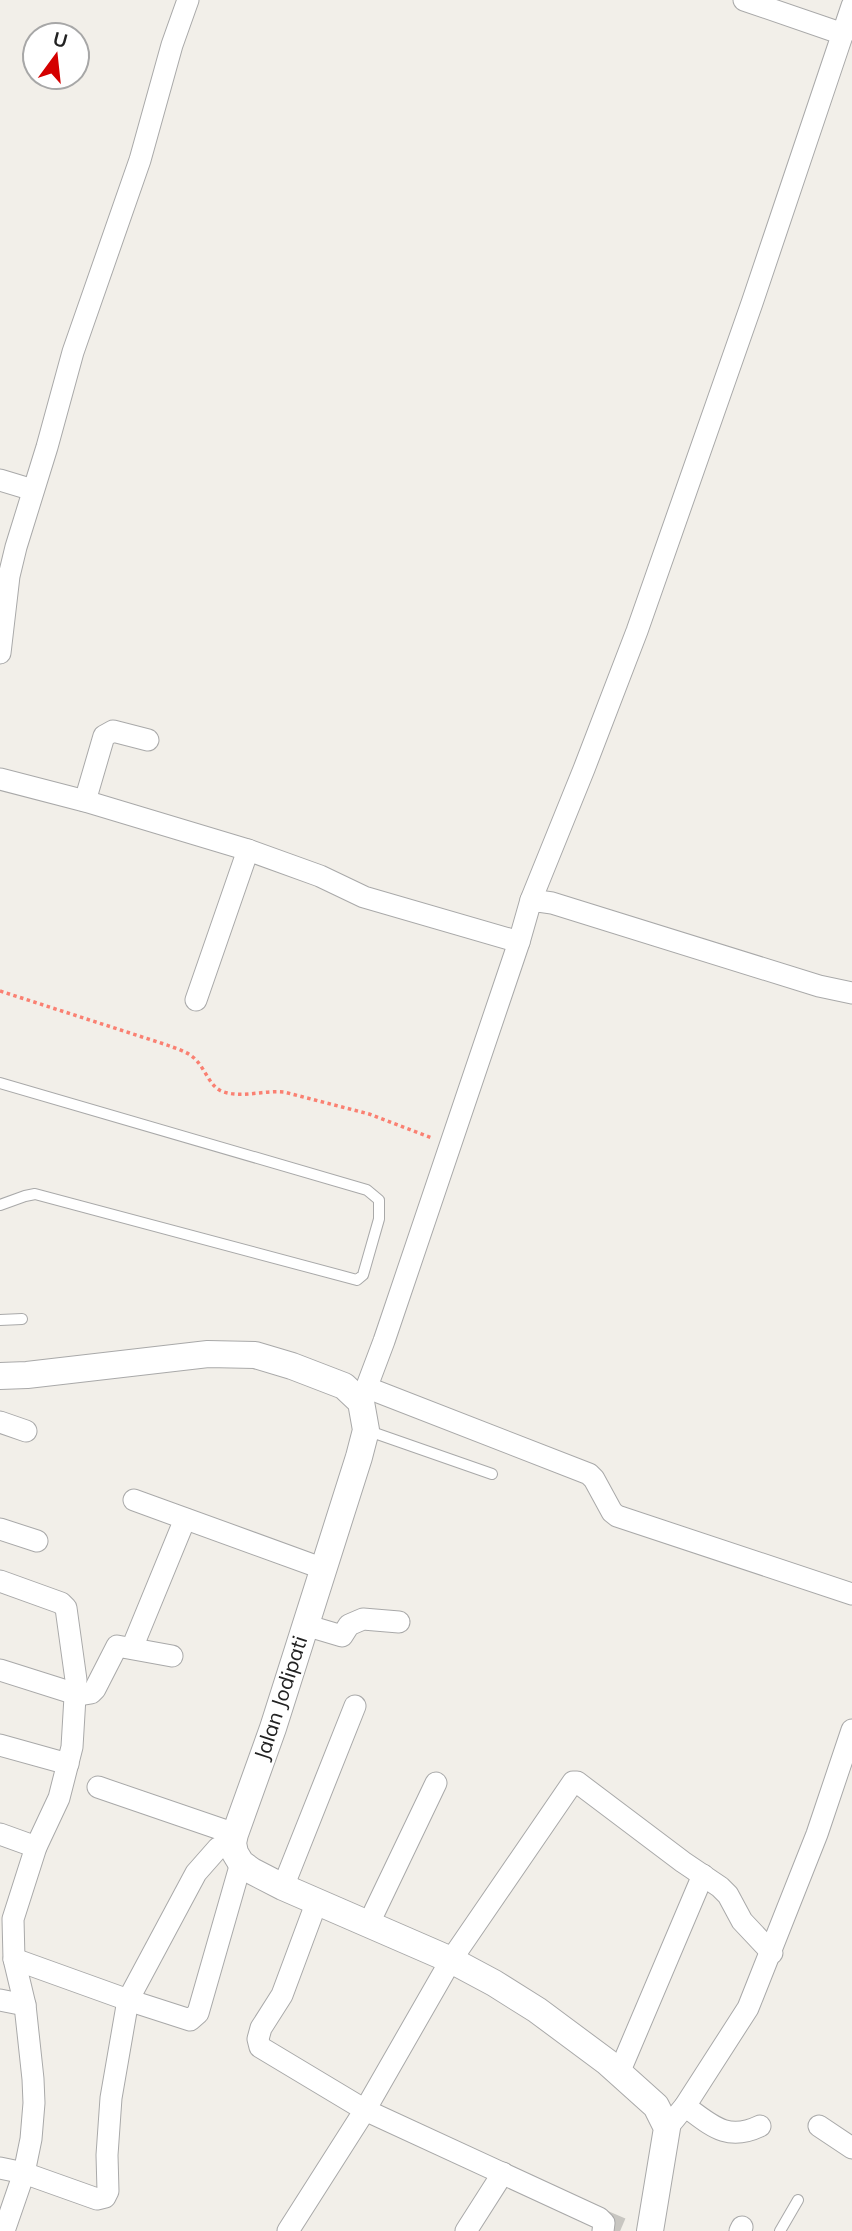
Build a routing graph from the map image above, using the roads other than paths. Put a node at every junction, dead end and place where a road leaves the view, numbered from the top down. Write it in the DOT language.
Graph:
graph roads {
  1 [pos="188,0"];
  2 [pos="744,0"];
  3 [pos="852,6"];
  4 [pos="843,34"];
  5 [pos="0,480"];
  6 [pos="33,490"];
  7 [pos="0,653"];
  8 [pos="149,740"];
  9 [pos="0,779"];
  10 [pos="85,801"];
  11 [pos="248,850"];
  12 [pos="531,900"];
  13 [pos="519,942"];
  14 [pos="852,993"];
  15 [pos="196,1000"];
  16 [pos="0,1083"];
  17 [pos="0,1205"];
  18 [pos="22,1319"];
  19 [pos="0,1320"];
  20 [pos="0,1376"];
  21 [pos="365,1395"];
  22 [pos="0,1422"];
  23 [pos="366,1430"];
  24 [pos="26,1431"];
  25 [pos="492,1474"];
  26 [pos="134,1500"];
  27 [pos="185,1519"];
  28 [pos="0,1529"];
  29 [pos="37,1541"];
  30 [pos="324,1569"];
  31 [pos="0,1581"];
  32 [pos="852,1594"];
  33 [pos="399,1622"];
  34 [pos="305,1625"];
  35 [pos="132,1648"];
  36 [pos="172,1656"];
  37 [pos="0,1670"];
  38 [pos="80,1694"];
  39 [pos="355,1706"];
  40 [pos="852,1730"];
  41 [pos="0,1745"];
  42 [pos="68,1764"];
  43 [pos="436,1783"];
  44 [pos="98,1787"];
  45 [pos="0,1834"];
  46 [pos="236,1846"];
  47 [pos="36,1847"];
  48 [pos="703,1875"];
  49 [pos="283,1887"];
  50 [pos="317,1901"];
  51 [pos="7,1917"];
  52 [pos="369,1923"];
  53 [pos="772,1953"];
  54 [pos="14,1959"];
  55 [pos="451,1960"];
  56 [pos="0,2000"];
  57 [pos="128,2000"];
  58 [pos="25,2005"];
  59 [pos="619,2073"];
  60 [pos="684,2106"];
  61 [pos="365,2110"];
  62 [pos="760,2126"];
  63 [pos="818,2126"];
  64 [pos="667,2128"];
  65 [pos="852,2148"];
  66 [pos="0,2168"];
  67 [pos="24,2173"];
  68 [pos="503,2173"];
  69 [pos="798,2200"];
  70 [pos="4,2231"];
  71 [pos="288,2231"];
  72 [pos="466,2231"];
  73 [pos="603,2231"];
  74 [pos="650,2231"];
  75 [pos="780,2231"];
  1 -- 6 [label="street"];
  2 -- 4 [label="street"];
  3 -- 4 [label="street"];
  4 -- 12 [label="street"];
  5 -- 6 [label="street"];
  6 -- 7 [label="street"];
  8 -- 10 [label="street"];
  9 -- 10 [label="street"];
  10 -- 11 [label="street"];
  11 -- 13 [label="street"];
  11 -- 15 [label="street"];
  12 -- 13 [label="street"];
  12 -- 14 [label="street"];
  13 -- 21 [label="street"];
  16 -- 17 [label="lane"];
  18 -- 19 [label="lane"];
  20 -- 21 [label="street"];
  21 -- 23 [label="street, Jalan Jodipati"];
  21 -- 32 [label="street"];
  22 -- 24 [label="street"];
  23 -- 25 [label="lane"];
  23 -- 30 [label="street, Jalan Jodipati"];
  26 -- 27 [label="street"];
  27 -- 30 [label="street"];
  27 -- 35 [label="street"];
  28 -- 29 [label="street"];
  30 -- 34 [label="street, Jalan Jodipati"];
  31 -- 38 [label="street"];
  33 -- 34 [label="street"];
  34 -- 46 [label="street, Jalan Jodipati"];
  35 -- 36 [label="street"];
  35 -- 38 [label="street"];
  37 -- 38 [label="street"];
  38 -- 42 [label="street"];
  39 -- 49 [label="street"];
  40 -- 53 [label="street"];
  41 -- 42 [label="street"];
  42 -- 47 [label="street"];
  43 -- 52 [label="street"];
  44 -- 46 [label="street"];
  45 -- 47 [label="street"];
  46 -- 49 [label="street"];
  46 -- 57 [label="street"];
  46 -- 57 [label="street"];
  47 -- 51 [label="street"];
  48 -- 53 [label="street"];
  48 -- 55 [label="street"];
  48 -- 59 [label="street"];
  49 -- 50 [label="street"];
  50 -- 52 [label="street"];
  50 -- 61 [label="street"];
  51 -- 54 [label="street"];
  52 -- 55 [label="street"];
  53 -- 60 [label="street"];
  54 -- 57 [label="street"];
  54 -- 58 [label="street"];
  55 -- 59 [label="street"];
  55 -- 61 [label="street"];
  56 -- 58 [label="street"];
  57 -- 67 [label="street"];
  58 -- 67 [label="street"];
  59 -- 64 [label="street"];
  60 -- 62 [label="street"];
  60 -- 64 [label="street"];
  61 -- 68 [label="street"];
  61 -- 71 [label="street"];
  63 -- 65 [label="street"];
  64 -- 74 [label="street"];
  66 -- 67 [label="street"];
  67 -- 70 [label="street"];
  68 -- 72 [label="street"];
  68 -- 73 [label="street"];
  69 -- 75 [label="lane"];
}
